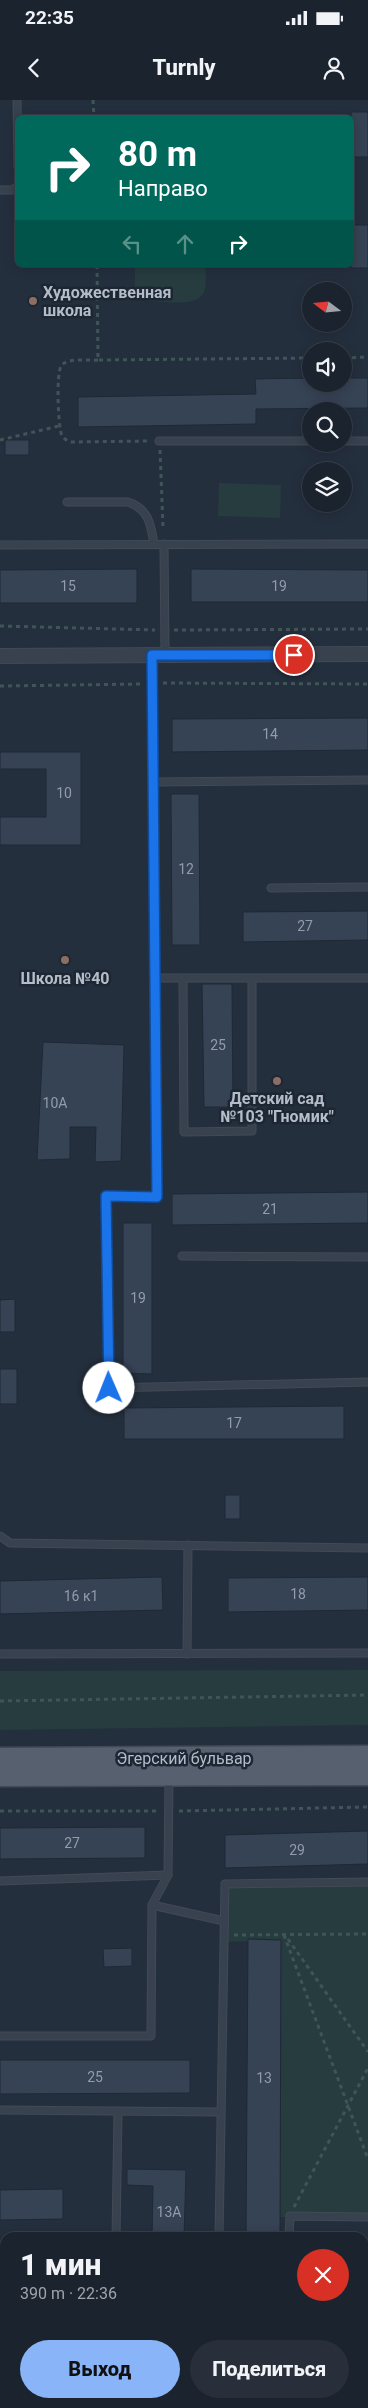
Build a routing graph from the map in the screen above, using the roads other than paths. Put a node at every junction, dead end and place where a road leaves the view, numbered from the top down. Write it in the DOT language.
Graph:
graph roads {
  1 [pos="17,100"];
  2 [pos="17,115"];
  3 [pos="15,188"];
  4 [pos="0,190"];
  5 [pos="159,441"];
  6 [pos="302,441"];
  7 [pos="352,441"];
  8 [pos="368,441"];
  9 [pos="66,502"];
  10 [pos="154,544"];
  11 [pos="164,544"];
  12 [pos="368,544"];
  13 [pos="0,545"];
  14 [pos="368,654"];
  15 [pos="159,655"];
  16 [pos="0,656"];
  17 [pos="368,780"];
  18 [pos="154,782"];
  19 [pos="368,887"];
  20 [pos="271,888"];
  21 [pos="154,978"];
  22 [pos="183,978"];
  23 [pos="252,978"];
  24 [pos="368,978"];
  25 [pos="182,1256"];
  26 [pos="368,1256"];
  27 [pos="368,1382"];
  28 [pos="0,1536"];
  29 [pos="188,1546"];
  30 [pos="368,1548"];
  31 [pos="368,1653"];
  32 [pos="0,1654"];
  33 [pos="187,1654"];
  34 [pos="368,1757"];
  35 [pos="0,1759"];
  36 [pos="169,1767"];
  37 [pos="368,1774"];
  38 [pos="0,1775"];
  39 [pos="168,1875"];
  40 [pos="0,1880"];
  41 [pos="368,1882"];
  42 [pos="152,1905"];
  43 [pos="224,1921"];
  44 [pos="0,2036"];
  45 [pos="0,2110"];
  46 [pos="118,2111"];
  47 [pos="221,2112"];
  48 [pos="368,2217"];
  49 [pos="116,2232"];
  50 [pos="219,2232"];
  51 [pos="289,2232"];
  1 -- 2 [label="lane"];
  3 -- 4 [label="lane"];
  5 -- 6 [label="lane"];
  7 -- 8 [label="lane"];
  9 -- 10 [label="lane"];
  10 -- 11 [label="lane"];
  10 -- 13 [label="lane"];
  11 -- 12 [label="lane"];
  11 -- 15 [label="lane"];
  14 -- 15 [label="street"];
  15 -- 16 [label="street"];
  15 -- 18 [label="lane"];
  17 -- 18 [label="lane"];
  18 -- 21 [label="lane"];
  19 -- 20 [label="lane"];
  21 -- 22 [label="lane"];
  21 -- 27 [label="lane"];
  22 -- 23 [label="lane"];
  22 -- 23 [label="lane"];
  23 -- 24 [label="lane"];
  25 -- 26 [label="lane"];
  28 -- 29 [label="lane"];
  29 -- 30 [label="lane"];
  29 -- 33 [label="lane"];
  31 -- 33 [label="lane"];
  32 -- 33 [label="lane"];
  34 -- 36 [label="main road, Эгерский бульвар"];
  35 -- 36 [label="main road, Эгерский бульвар"];
  36 -- 37 [label="main road, Эгерский бульвар"];
  36 -- 38 [label="main road, Эгерский бульвар"];
  36 -- 39 [label="lane"];
  39 -- 40 [label="lane"];
  39 -- 42 [label="lane"];
  41 -- 43 [label="lane"];
  42 -- 43 [label="lane"];
  42 -- 44 [label="lane"];
  43 -- 47 [label="lane"];
  45 -- 46 [label="lane"];
  46 -- 47 [label="lane"];
  46 -- 49 [label="lane"];
  47 -- 50 [label="lane"];
  48 -- 51 [label="lane"];
}
